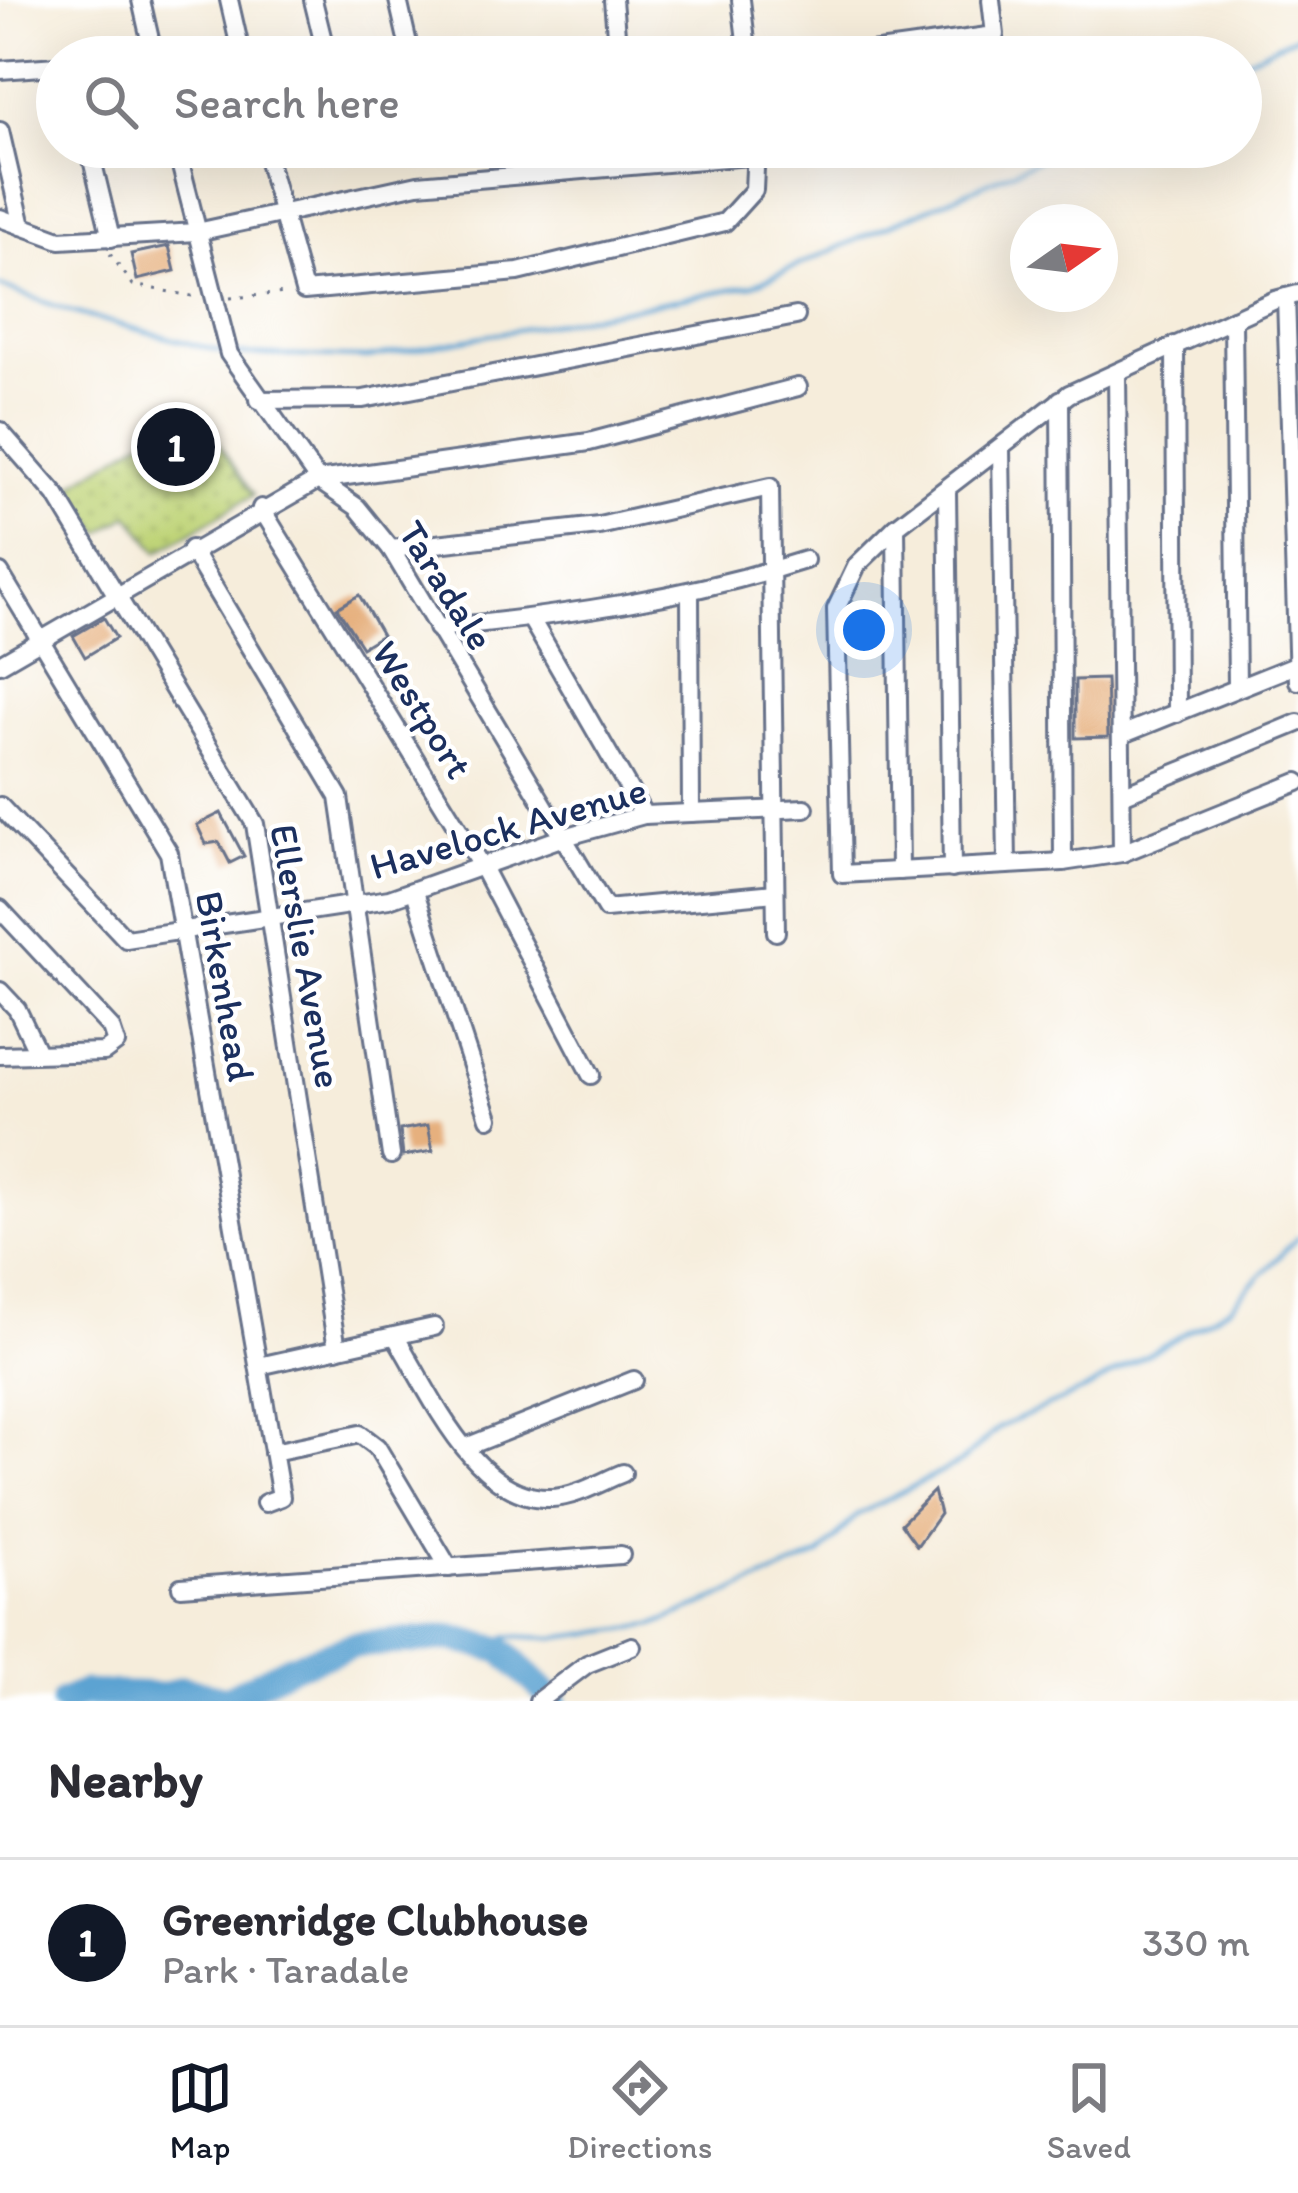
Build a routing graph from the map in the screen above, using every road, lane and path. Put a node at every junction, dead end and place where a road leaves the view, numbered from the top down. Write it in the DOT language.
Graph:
graph roads {
  1 [pos="141,0"];
  2 [pos="229,0"];
  3 [pos="314,0"];
  4 [pos="398,0"];
  5 [pos="613,0"];
  6 [pos="741,0"];
  7 [pos="991,0"];
  8 [pos="149,36"];
  9 [pos="237,36"];
  10 [pos="322,36"];
  11 [pos="406,36"];
  12 [pos="616,36"];
  13 [pos="745,36"];
  14 [pos="988,36"];
  15 [pos="36,67"];
  16 [pos="0,70"];
  17 [pos="0,131"];
  18 [pos="94,168"];
  19 [pos="181,168"];
  20 [pos="269,168"];
  21 [pos="587,168"];
  22 [pos="755,168"];
  23 [pos="280,215"];
  24 [pos="0,218"];
  25 [pos="22,226"];
  26 [pos="197,232"];
  27 [pos="112,238"];
  28 [pos="88,241"];
  29 [pos="304,292"];
  30 [pos="1292,296"];
  31 [pos="212,299"];
  32 [pos="796,316"];
  33 [pos="1233,319"];
  34 [pos="1175,345"];
  35 [pos="1117,373"];
  36 [pos="798,387"];
  37 [pos="259,400"];
  38 [pos="1060,400"];
  39 [pos="0,430"];
  40 [pos="1001,448"];
  41 [pos="318,480"];
  42 [pos="947,491"];
  43 [pos="261,508"];
  44 [pos="896,527"];
  45 [pos="191,549"];
  46 [pos="391,549"];
  47 [pos="805,560"];
  48 [pos="771,571"];
  49 [pos="0,573"];
  50 [pos="690,591"];
  51 [pos="116,593"];
  52 [pos="531,619"];
  53 [pos="437,628"];
  54 [pos="42,638"];
  55 [pos="0,664"];
  56 [pos="1297,670"];
  57 [pos="1237,688"];
  58 [pos="1177,713"];
  59 [pos="1298,723"];
  60 [pos="1121,735"];
  61 [pos="1298,782"];
  62 [pos="1121,795"];
  63 [pos="0,806"];
  64 [pos="805,808"];
  65 [pos="774,811"];
  66 [pos="691,813"];
  67 [pos="644,815"];
  68 [pos="561,838"];
  69 [pos="1121,854"];
  70 [pos="1063,862"];
  71 [pos="1007,866"];
  72 [pos="483,869"];
  73 [pos="952,869"];
  74 [pos="900,871"];
  75 [pos="416,892"];
  76 [pos="776,893"];
  77 [pos="356,904"];
  78 [pos="0,909"];
  79 [pos="271,916"];
  80 [pos="182,931"];
  81 [pos="776,932"];
  82 [pos="0,992"];
  83 [pos="38,1053"];
  84 [pos="0,1055"];
  85 [pos="591,1076"];
  86 [pos="489,1118"];
  87 [pos="391,1155"];
  88 [pos="434,1327"];
  89 [pos="395,1336"];
  90 [pos="337,1349"];
  91 [pos="259,1366"];
  92 [pos="634,1379"];
  93 [pos="466,1447"];
  94 [pos="273,1452"];
  95 [pos="623,1473"];
  96 [pos="265,1504"];
  97 [pos="621,1555"];
  98 [pos="449,1568"];
  99 [pos="181,1587"];
  100 [pos="632,1646"];
  101 [pos="544,1695"];
  1 -- 8 [label="street"];
  2 -- 9 [label="street"];
  3 -- 10 [label="street"];
  4 -- 11 [label="street"];
  5 -- 12 [label="street"];
  6 -- 13 [label="street"];
  7 -- 14 [label="street"];
  15 -- 16 [label="street"];
  17 -- 25 [label="street"];
  18 -- 27 [label="street"];
  19 -- 26 [label="street, Taradale"];
  20 -- 23 [label="street"];
  21 -- 23 [label="street"];
  22 -- 29 [label="street"];
  23 -- 26 [label="street"];
  23 -- 29 [label="street"];
  24 -- 25 [label="street"];
  25 -- 28 [label="street"];
  26 -- 27 [label="street"];
  26 -- 31 [label="street, Taradale"];
  27 -- 28 [label="street"];
  28 -- 31 [label="path"];
  29 -- 31 [label="path"];
  30 -- 33 [label="street"];
  30 -- 56 [label="street"];
  31 -- 37 [label="street, Taradale"];
  32 -- 37 [label="street"];
  33 -- 34 [label="street"];
  33 -- 57 [label="street"];
  34 -- 35 [label="street"];
  34 -- 58 [label="street"];
  35 -- 38 [label="street"];
  35 -- 60 [label="street"];
  36 -- 41 [label="street"];
  37 -- 41 [label="street, Taradale"];
  38 -- 40 [label="street"];
  38 -- 70 [label="street"];
  39 -- 51 [label="street, Ellerslie Avenue"];
  40 -- 42 [label="street"];
  40 -- 71 [label="street"];
  41 -- 43 [label="street"];
  41 -- 46 [label="street, Taradale"];
  42 -- 44 [label="street"];
  42 -- 73 [label="street"];
  43 -- 45 [label="street"];
  43 -- 72 [label="street, Westport"];
  44 -- 74 [label="street"];
  44 -- 74 [label="street"];
  45 -- 51 [label="street"];
  45 -- 77 [label="street"];
  46 -- 48 [label="street"];
  46 -- 53 [label="street, Taradale"];
  47 -- 48 [label="street"];
  48 -- 50 [label="street"];
  48 -- 65 [label="street"];
  49 -- 54 [label="street, Birkenhead"];
  50 -- 52 [label="street"];
  50 -- 66 [label="street"];
  51 -- 54 [label="street"];
  51 -- 79 [label="street, Ellerslie Avenue"];
  52 -- 53 [label="street"];
  52 -- 67 [label="street"];
  53 -- 68 [label="street, Taradale"];
  54 -- 55 [label="street"];
  54 -- 80 [label="street, Birkenhead"];
  56 -- 57 [label="street"];
  57 -- 58 [label="street"];
  58 -- 60 [label="street"];
  59 -- 62 [label="street"];
  60 -- 62 [label="street"];
  61 -- 69 [label="street"];
  62 -- 69 [label="street"];
  63 -- 80 [label="street, Havelock Avenue"];
  64 -- 65 [label="street, Havelock Avenue"];
  65 -- 66 [label="street, Havelock Avenue"];
  65 -- 76 [label="street"];
  66 -- 67 [label="street, Havelock Avenue"];
  67 -- 68 [label="street, Havelock Avenue"];
  68 -- 72 [label="street, Havelock Avenue"];
  68 -- 76 [label="street, Taradale"];
  69 -- 70 [label="street"];
  70 -- 71 [label="street"];
  71 -- 73 [label="street"];
  72 -- 75 [label="street, Havelock Avenue"];
  72 -- 85 [label="street, Westport"];
  73 -- 74 [label="street"];
  75 -- 77 [label="street, Havelock Avenue"];
  75 -- 86 [label="street"];
  76 -- 81 [label="street"];
  77 -- 79 [label="street, Havelock Avenue"];
  77 -- 87 [label="street"];
  78 -- 83 [label="street"];
  79 -- 80 [label="street, Havelock Avenue"];
  79 -- 90 [label="street, Ellerslie Avenue"];
  80 -- 91 [label="street, Birkenhead"];
  82 -- 83 [label="street"];
  83 -- 84 [label="street"];
  88 -- 89 [label="street"];
  89 -- 90 [label="street"];
  89 -- 93 [label="street"];
  90 -- 91 [label="street"];
  91 -- 94 [label="street, Birkenhead"];
  92 -- 93 [label="street"];
  93 -- 95 [label="street"];
  94 -- 96 [label="street, Birkenhead"];
  94 -- 98 [label="street"];
  97 -- 98 [label="street"];
  98 -- 99 [label="street"];
  100 -- 101 [label="street"];
}
